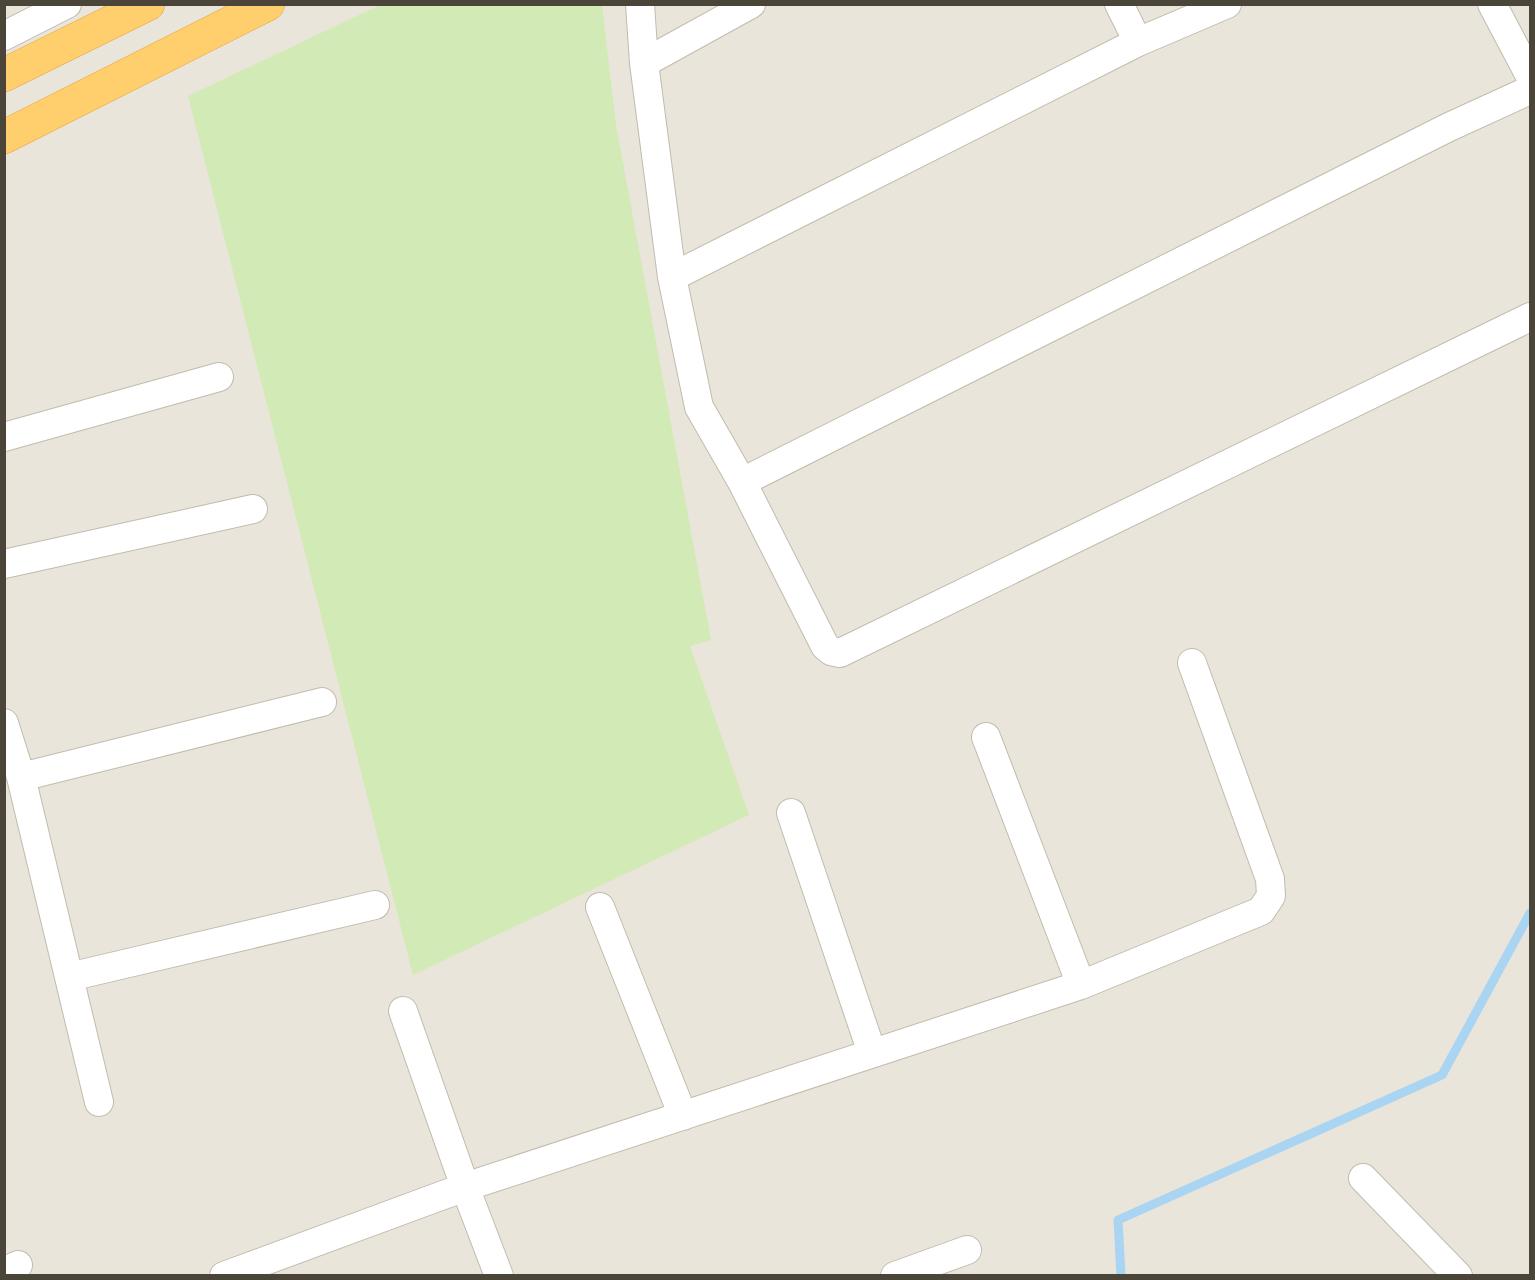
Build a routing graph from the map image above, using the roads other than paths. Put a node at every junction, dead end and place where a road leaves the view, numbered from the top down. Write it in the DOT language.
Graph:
graph roads {
  1 [pos="68,4"];
  2 [pos="148,4"];
  3 [pos="268,4"];
  4 [pos="640,4"];
  5 [pos="750,4"];
  6 [pos="1119,4"];
  7 [pos="1227,4"];
  8 [pos="1492,4"];
  9 [pos="4,36"];
  10 [pos="1138,42"];
  11 [pos="644,63"];
  12 [pos="4,75"];
  13 [pos="1530,76"];
  14 [pos="1530,90"];
  15 [pos="4,137"];
  16 [pos="672,277"];
  17 [pos="1530,317"];
  18 [pos="219,377"];
  19 [pos="4,436"];
  20 [pos="742,482"];
  21 [pos="253,509"];
  22 [pos="4,564"];
  23 [pos="1192,663"];
  24 [pos="322,702"];
  25 [pos="4,723"];
  26 [pos="986,737"];
  27 [pos="21,777"];
  28 [pos="791,813"];
  29 [pos="375,905"];
  30 [pos="600,907"];
  31 [pos="69,977"];
  32 [pos="1081,985"];
  33 [pos="403,1011"];
  34 [pos="872,1053"];
  35 [pos="99,1102"];
  36 [pos="683,1116"];
  37 [pos="1363,1178"];
  38 [pos="465,1187"];
  39 [pos="967,1250"];
  40 [pos="224,1275"];
  41 [pos="500,1275"];
  42 [pos="895,1275"];
  43 [pos="1458,1275"];
  1 -- 9 [label="street"];
  2 -- 12 [label="highway"];
  3 -- 15 [label="highway"];
  4 -- 11 [label="street"];
  5 -- 11 [label="street"];
  6 -- 10 [label="street"];
  7 -- 10 [label="street"];
  8 -- 13 [label="street"];
  10 -- 16 [label="street"];
  11 -- 16 [label="street"];
  14 -- 20 [label="street"];
  16 -- 20 [label="street"];
  17 -- 20 [label="street"];
  18 -- 19 [label="street"];
  21 -- 22 [label="street"];
  23 -- 32 [label="street"];
  24 -- 27 [label="street"];
  25 -- 27 [label="street"];
  26 -- 32 [label="street"];
  27 -- 31 [label="street"];
  28 -- 34 [label="street"];
  29 -- 31 [label="street"];
  30 -- 36 [label="street"];
  31 -- 35 [label="street"];
  32 -- 34 [label="street"];
  33 -- 38 [label="street"];
  34 -- 36 [label="street"];
  36 -- 38 [label="street"];
  37 -- 43 [label="street"];
  38 -- 40 [label="street"];
  38 -- 41 [label="street"];
  39 -- 42 [label="street"];
}
